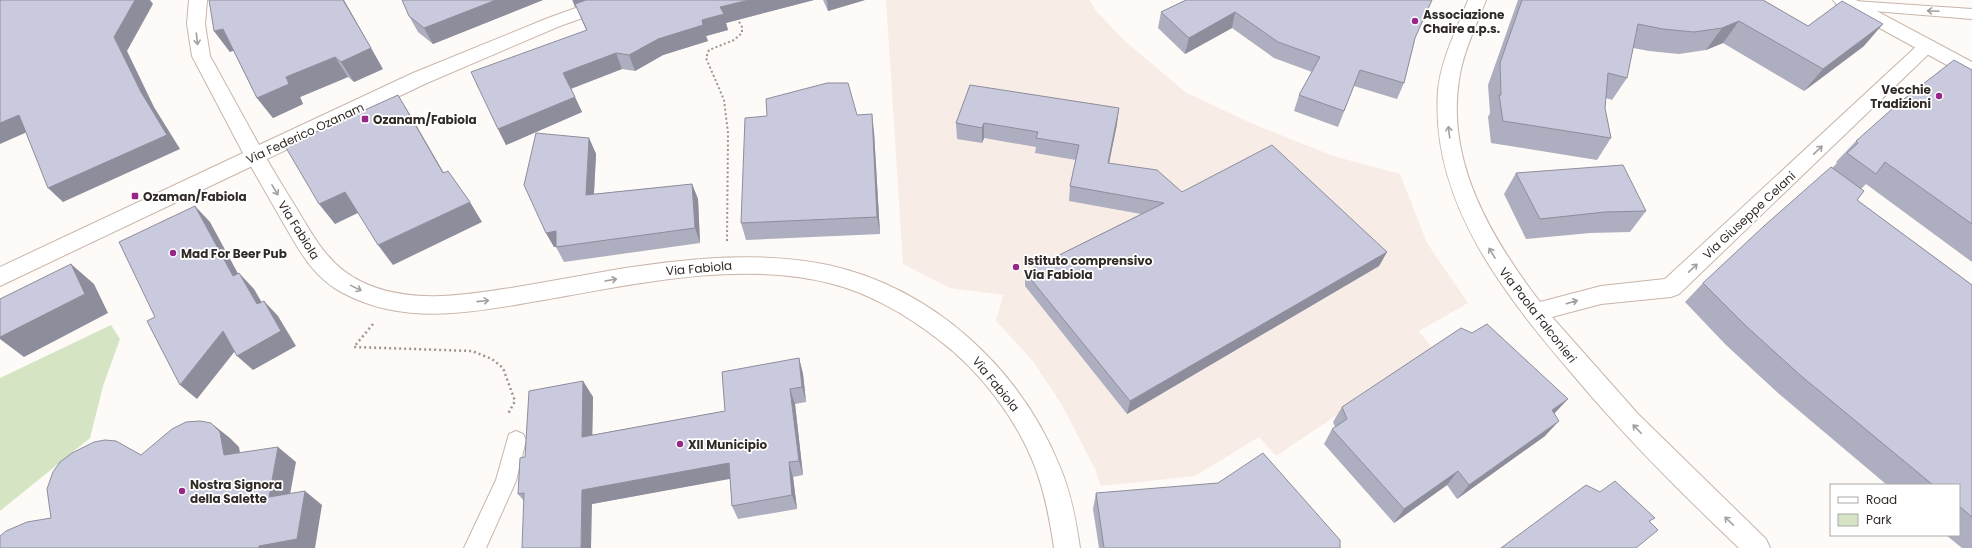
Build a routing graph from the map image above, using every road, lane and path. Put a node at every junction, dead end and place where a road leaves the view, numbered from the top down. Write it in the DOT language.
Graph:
graph roads {
  1 [pos="198,0"];
  2 [pos="616,0"];
  3 [pos="1477,0"];
  4 [pos="1848,3"];
  5 [pos="734,14"];
  6 [pos="1972,14"];
  7 [pos="1928,46"];
  8 [pos="1972,70"];
  9 [pos="255,156"];
  10 [pos="727,265"];
  11 [pos="0,277"];
  12 [pos="389,301"];
  13 [pos="1534,314"];
  14 [pos="505,421"];
  15 [pos="516,440"];
  16 [pos="475,548"];
  17 [pos="1068,548"];
  18 [pos="1757,548"];
  1 -- 9 [label="street, Via Fabiola, one-way"];
  2 -- 9 [label="street, Via Federico Ozanam"];
  13 -- 3 [label="street, Via Paola Falconieri, one-way"];
  6 -- 4 [label="lane, one-way"];
  4 -- 7 [label="street"];
  5 -- 10 [label="path"];
  7 -- 8 [label="street"];
  13 -- 7 [label="street, Via Giuseppe Celani, one-way"];
  9 -- 11 [label="street, Via Federico Ozanam"];
  9 -- 12 [label="street, Via Fabiola, one-way"];
  12 -- 10 [label="street, Via Fabiola, one-way"];
  10 -- 17 [label="street, Via Fabiola"];
  12 -- 14 [label="path"];
  18 -- 13 [label="street, Via Paola Falconieri, one-way"];
  15 -- 16 [label="lane"];
}
